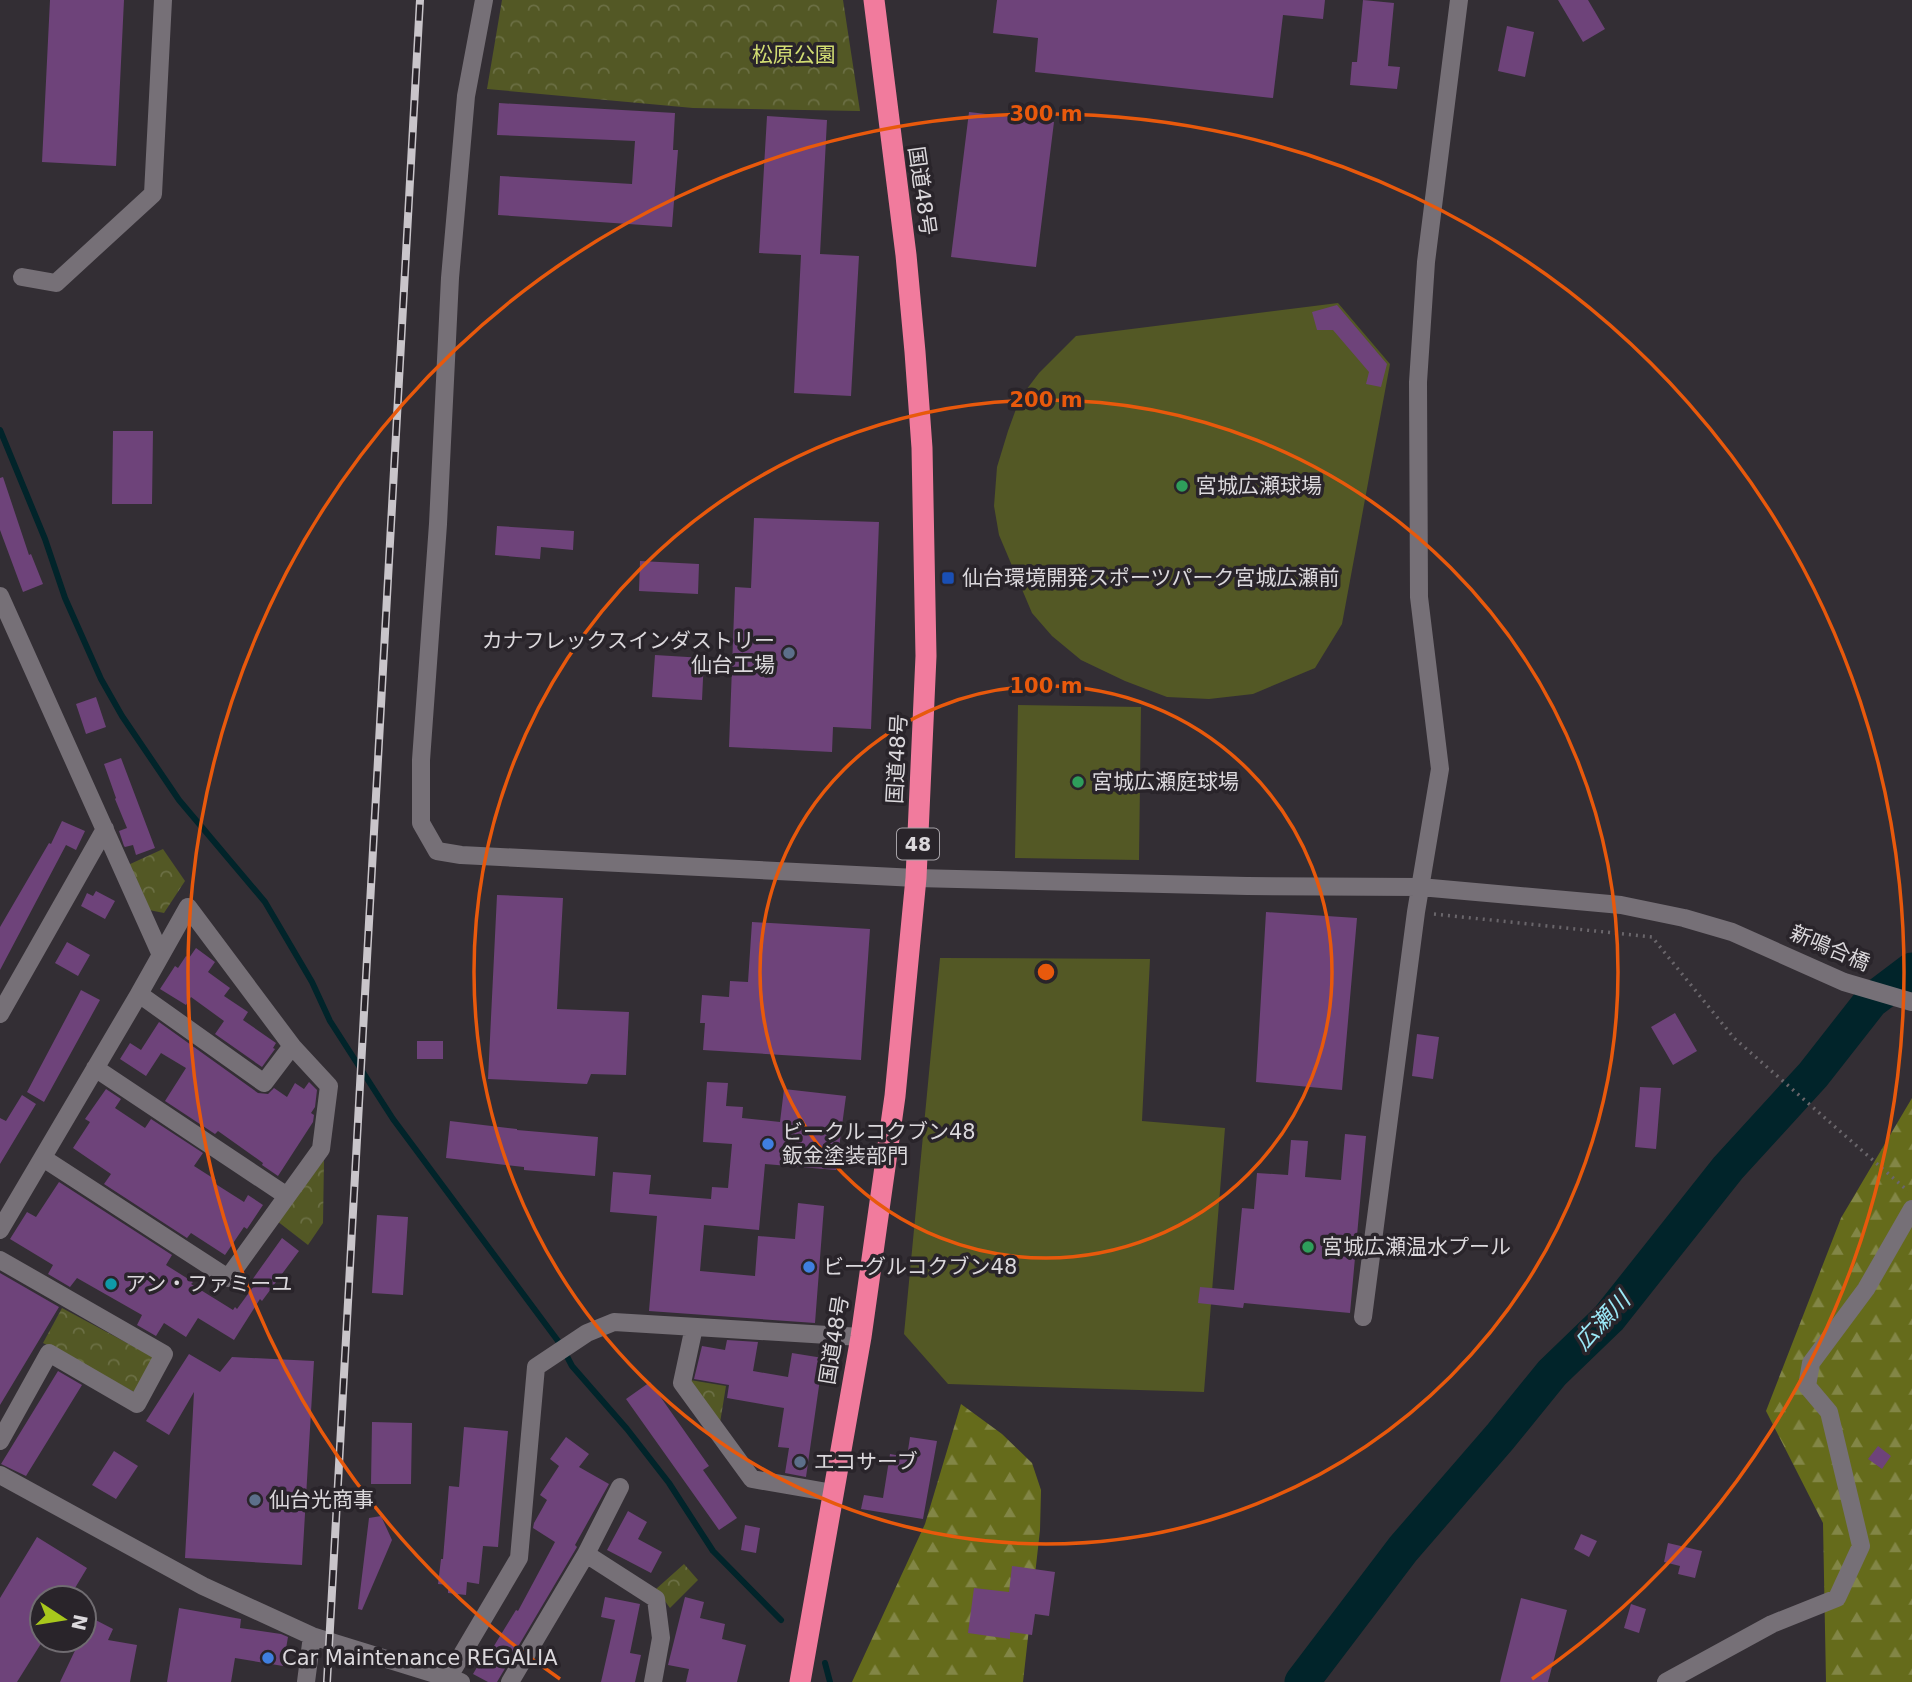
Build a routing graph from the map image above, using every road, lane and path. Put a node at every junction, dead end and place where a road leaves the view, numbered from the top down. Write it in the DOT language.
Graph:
graph roads {
  1 [pos="163,0"];
  2 [pos="484,0"];
  3 [pos="874,0"];
  4 [pos="1459,0"];
  5 [pos="22,277"];
  6 [pos="0,596"];
  7 [pos="104,829"];
  8 [pos="916,878"];
  9 [pos="1420,887"];
  10 [pos="1416,912"];
  11 [pos="161,955"];
  12 [pos="139,994"];
  13 [pos="1912,1002"];
  14 [pos="0,1014"];
  15 [pos="292,1046"];
  16 [pos="95,1068"];
  17 [pos="43,1158"];
  18 [pos="1912,1195"];
  19 [pos="287,1196"];
  20 [pos="1912,1209"];
  21 [pos="0,1230"];
  22 [pos="0,1260"];
  23 [pos="1363,1317"];
  24 [pos="694,1327"];
  25 [pos="861,1337"];
  26 [pos="0,1441"];
  27 [pos="0,1475"];
  28 [pos="620,1487"];
  29 [pos="833,1493"];
  30 [pos="586,1554"];
  31 [pos="312,1636"];
  32 [pos="455,1680"];
  33 [pos="306,1682"];
  34 [pos="510,1682"];
  35 [pos="653,1682"];
  36 [pos="800,1682"];
  37 [pos="1666,1682"];
  1 -- 5 [label="street"];
  2 -- 8 [label="street, 新鳴合橋"];
  3 -- 8 [label="highway, 国道48号 / 48"];
  4 -- 9 [label="street"];
  6 -- 7 [label="street"];
  7 -- 11 [label="street"];
  7 -- 14 [label="street"];
  8 -- 9 [label="street, 新鳴合橋"];
  8 -- 25 [label="highway, 国道48号 / 48"];
  9 -- 10 [label="street"];
  9 -- 13 [label="street, 新鳴合橋"];
  10 -- 18 [label="path"];
  10 -- 23 [label="street"];
  11 -- 12 [label="street"];
  11 -- 15 [label="street"];
  12 -- 15 [label="street"];
  12 -- 16 [label="street"];
  15 -- 19 [label="street"];
  16 -- 17 [label="street"];
  16 -- 19 [label="street"];
  17 -- 19 [label="street"];
  17 -- 21 [label="street"];
  20 -- 37 [label="street"];
  22 -- 26 [label="street"];
  24 -- 25 [label="street"];
  24 -- 29 [label="street"];
  24 -- 32 [label="street"];
  25 -- 29 [label="highway, 国道48号 / 48"];
  27 -- 31 [label="street"];
  28 -- 30 [label="street"];
  29 -- 36 [label="highway, 国道48号 / 48"];
  30 -- 34 [label="street"];
  30 -- 35 [label="street"];
  31 -- 32 [label="street"];
  31 -- 33 [label="street"];
}
